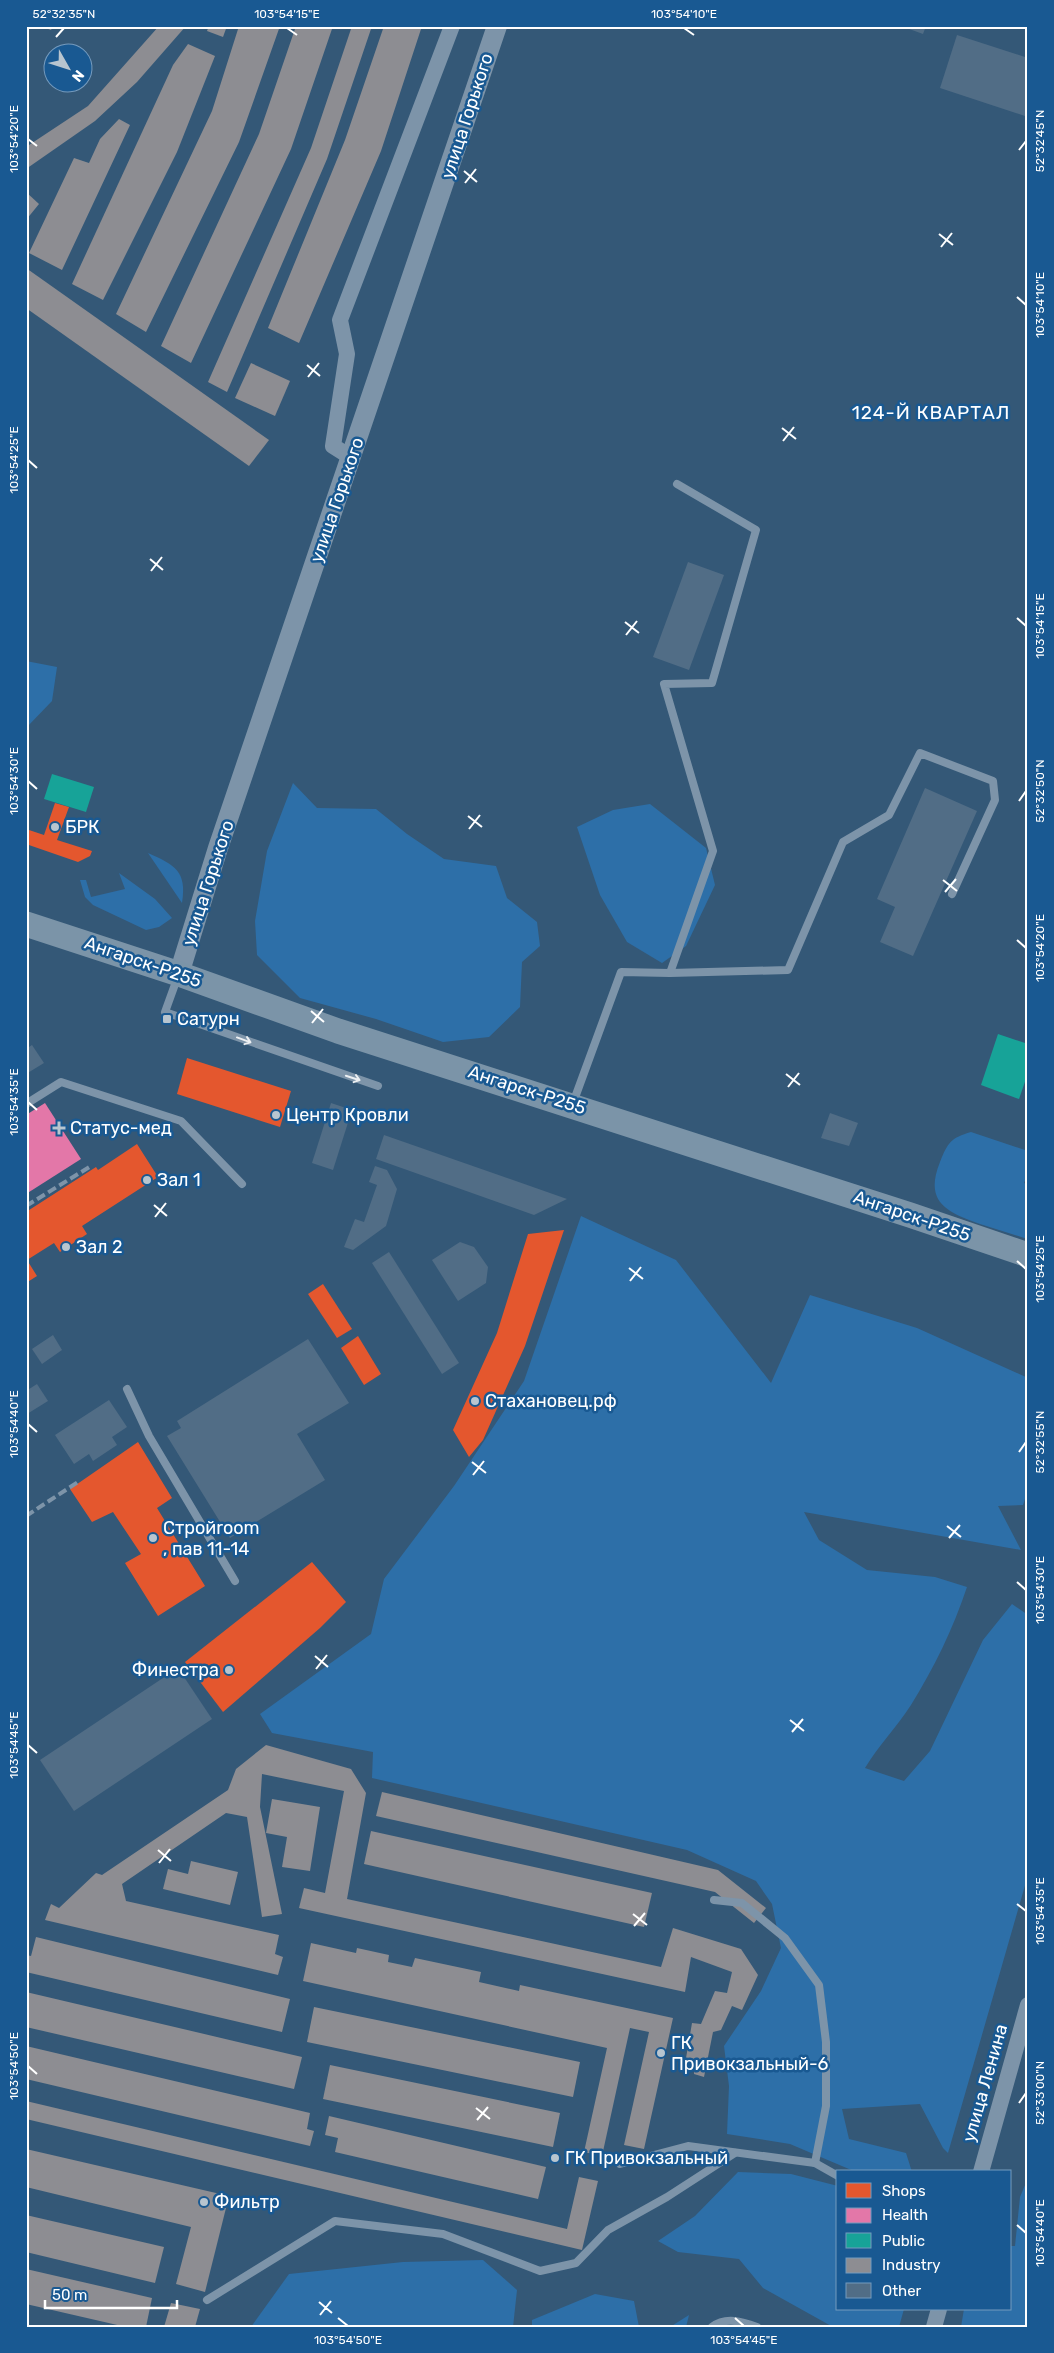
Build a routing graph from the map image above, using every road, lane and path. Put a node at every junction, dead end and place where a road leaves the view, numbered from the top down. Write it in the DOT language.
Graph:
graph roads {
  1 [pos="452,26"];
  2 [pos="497,26"];
  3 [pos="352,458"];
  4 [pos="676,484"];
  5 [pos="952,894"];
  6 [pos="26,924"];
  7 [pos="670,973"];
  8 [pos="179,974"];
  9 [pos="378,1086"];
  10 [pos="26,1104"];
  11 [pos="572,1105"];
  12 [pos="242,1184"];
  13 [pos="1028,1255"];
  14 [pos="127,1390"];
  15 [pos="235,1581"];
  16 [pos="714,1900"];
  17 [pos="1028,2005"];
  18 [pos="734,2153"];
  19 [pos="815,2163"];
  20 [pos="620,2164"];
  21 [pos="982,2170"];
  22 [pos="836,2175"];
  23 [pos="207,2300"];
  24 [pos="939,2310"];
  25 [pos="712,2327"];
  26 [pos="758,2327"];
  27 [pos="934,2327"];
  1 -- 3 [label="street"];
  2 -- 3 [label="street, улица Горького"];
  3 -- 8 [label="street, улица Горького"];
  4 -- 7 [label="lane"];
  5 -- 7 [label="lane"];
  6 -- 8 [label="main road, Ангарск-Р255"];
  7 -- 11 [label="lane"];
  8 -- 9 [label="lane, one-way"];
  8 -- 11 [label="main road, Ангарск-Р255"];
  10 -- 12 [label="lane"];
  11 -- 13 [label="main road, Ангарск-Р255"];
  14 -- 15 [label="lane"];
  16 -- 19 [label="lane"];
  17 -- 21 [label="street, улица Ленина"];
  18 -- 19 [label="lane"];
  18 -- 20 [label="lane"];
  18 -- 23 [label="lane"];
  19 -- 22 [label="lane"];
  24 -- 27 [label="street"];
  25 -- 26 [label="lane"];
}
